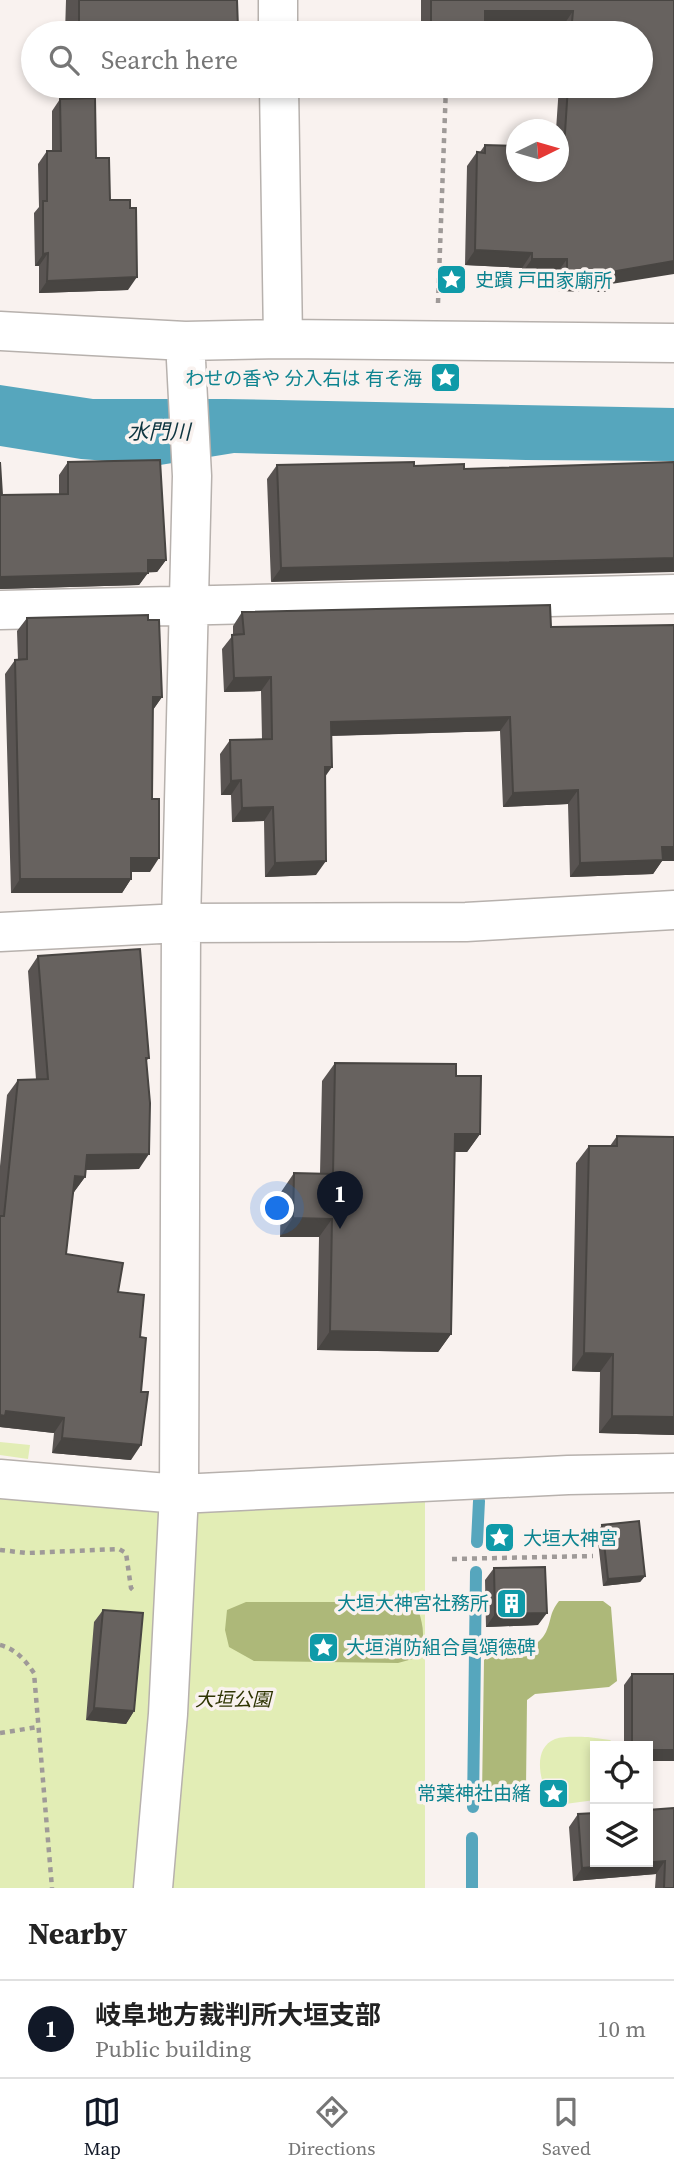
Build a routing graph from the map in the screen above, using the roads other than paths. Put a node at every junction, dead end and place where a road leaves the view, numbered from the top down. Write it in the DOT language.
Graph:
graph roads {
  1 [pos="278,0"];
  2 [pos="278,21"];
  3 [pos="279,98"];
  4 [pos="0,331"];
  5 [pos="282,339"];
  6 [pos="185,341"];
  7 [pos="674,343"];
  8 [pos="674,594"];
  9 [pos="188,605"];
  10 [pos="0,610"];
  11 [pos="674,910"];
  12 [pos="181,923"];
  13 [pos="0,932"];
  14 [pos="674,1473"];
  15 [pos="0,1479"];
  16 [pos="179,1494"];
  17 [pos="153,1888"];
  1 -- 2 [label="street"];
  3 -- 5 [label="street"];
  4 -- 6 [label="street"];
  5 -- 6 [label="street"];
  5 -- 7 [label="street"];
  6 -- 9 [label="street"];
  8 -- 9 [label="street"];
  9 -- 10 [label="street"];
  9 -- 12 [label="street"];
  11 -- 12 [label="street"];
  12 -- 13 [label="street"];
  12 -- 16 [label="street"];
  14 -- 16 [label="street"];
  15 -- 16 [label="street"];
  16 -- 17 [label="street"];
}
